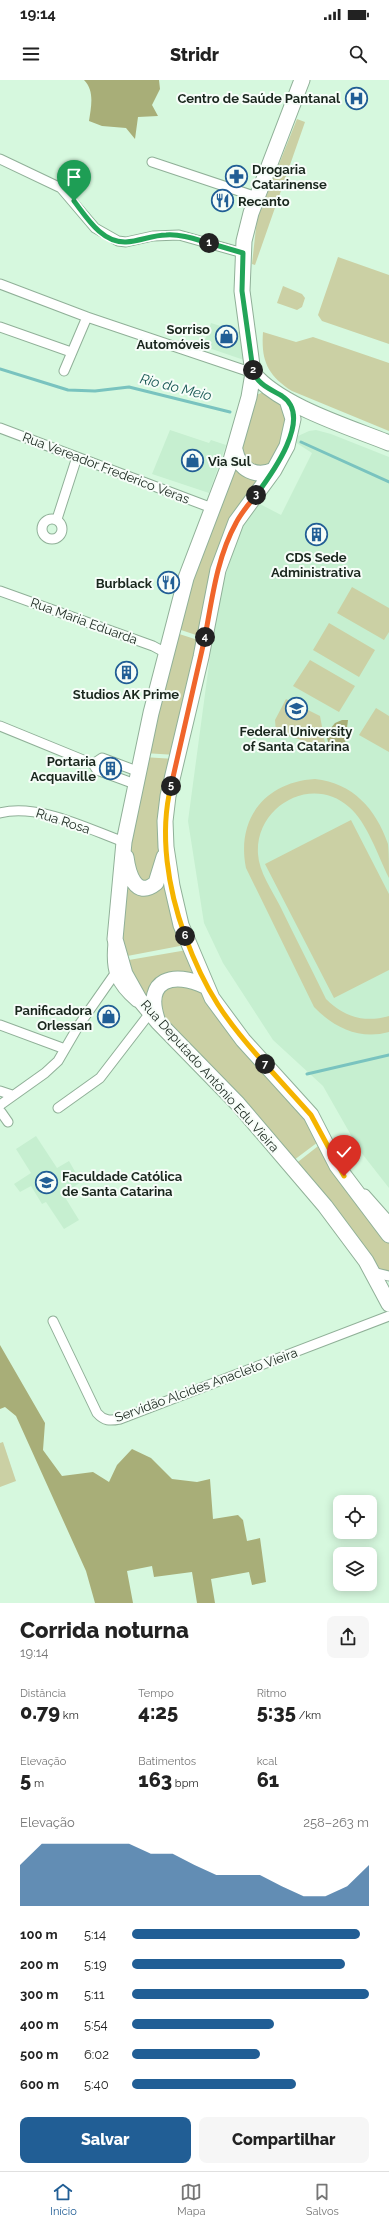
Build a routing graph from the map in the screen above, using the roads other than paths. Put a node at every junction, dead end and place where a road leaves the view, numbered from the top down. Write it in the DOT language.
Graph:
graph roads {
  1 [pos="302,80"];
  2 [pos="0,159"];
  3 [pos="152,162"];
  4 [pos="257,197"];
  5 [pos="243,253"];
  6 [pos="0,284"];
  7 [pos="87,317"];
  8 [pos="0,327"];
  9 [pos="72,352"];
  10 [pos="64,371"];
  11 [pos="253,373"];
  12 [pos="270,390"];
  13 [pos="250,397"];
  14 [pos="287,400"];
  15 [pos="330,420"];
  16 [pos="292,426"];
  17 [pos="0,428"];
  18 [pos="389,443"];
  19 [pos="235,450"];
  20 [pos="77,457"];
  21 [pos="274,470"];
  22 [pos="212,508"];
  23 [pos="57,519"];
  24 [pos="0,591"];
  25 [pos="166,653"];
  26 [pos="0,726"];
  27 [pos="93,764"];
  28 [pos="136,778"];
  29 [pos="0,813"];
  30 [pos="124,845"];
  31 [pos="166,847"];
  32 [pos="115,929"];
  33 [pos="114,975"];
  34 [pos="205,986"];
  35 [pos="154,1018"];
  36 [pos="0,1025"];
  37 [pos="65,1049"];
  38 [pos="0,1090"];
  39 [pos="12,1095"];
  40 [pos="58,1108"];
  41 [pos="0,1109"];
  42 [pos="8,1122"];
  43 [pos="351,1185"];
  44 [pos="389,1221"];
  45 [pos="389,1235"];
  46 [pos="372,1272"];
  47 [pos="389,1276"];
  48 [pos="389,1304"];
  49 [pos="389,1316"];
  50 [pos="53,1321"];
  1 -- 4 [label="main road"];
  2 -- 5 [label="street"];
  3 -- 4 [label="street"];
  4 -- 5 [label="main road"];
  5 -- 11 [label="main road"];
  6 -- 7 [label="street"];
  7 -- 9 [label="street"];
  7 -- 11 [label="street"];
  8 -- 9 [label="street"];
  9 -- 10 [label="street"];
  11 -- 12 [label="main road"];
  11 -- 13 [label="main road"];
  12 -- 13 [label="main road"];
  12 -- 14 [label="main road"];
  13 -- 19 [label="main road"];
  14 -- 15 [label="main road"];
  14 -- 16 [label="main road"];
  15 -- 16 [label="main road"];
  15 -- 18 [label="main road"];
  16 -- 21 [label="main road"];
  17 -- 20 [label="street, Rua Vereador Frederico Veras"];
  19 -- 21 [label="main road"];
  19 -- 22 [label="main road, Rua Deputado Antônio Edu Vieira"];
  20 -- 22 [label="street, Rua Vereador Frederico Veras"];
  20 -- 23 [label="street"];
  21 -- 31 [label="main road"];
  22 -- 25 [label="main road, Rua Deputado Antônio Edu Vieira"];
  24 -- 25 [label="street, Rua Maria Eduarda"];
  25 -- 28 [label="main road, Rua Deputado Antônio Edu Vieira"];
  26 -- 27 [label="street"];
  27 -- 28 [label="street"];
  27 -- 28 [label="street"];
  28 -- 30 [label="main road, Rua Deputado Antônio Edu Vieira"];
  29 -- 30 [label="street, Rua Rosa"];
  30 -- 31 [label="main road"];
  30 -- 32 [label="main road, Rua Deputado Antônio Edu Vieira"];
  31 -- 34 [label="main road"];
  32 -- 33 [label="street"];
  32 -- 35 [label="main road, Rua Deputado Antônio Edu Vieira"];
  33 -- 35 [label="street"];
  33 -- 37 [label="street"];
  34 -- 35 [label="main road"];
  34 -- 43 [label="main road"];
  35 -- 40 [label="street"];
  35 -- 46 [label="main road, Rua Deputado Antônio Edu Vieira"];
  36 -- 37 [label="street"];
  37 -- 39 [label="street"];
  38 -- 39 [label="street"];
  39 -- 41 [label="street"];
  41 -- 42 [label="street"];
  43 -- 44 [label="street"];
  43 -- 45 [label="main road"];
  46 -- 47 [label="street"];
  46 -- 48 [label="main road, Rua Deputado Antônio Edu Vieira"];
  49 -- 50 [label="street, Servidão Alcides Anacleto Vieira"];
}
